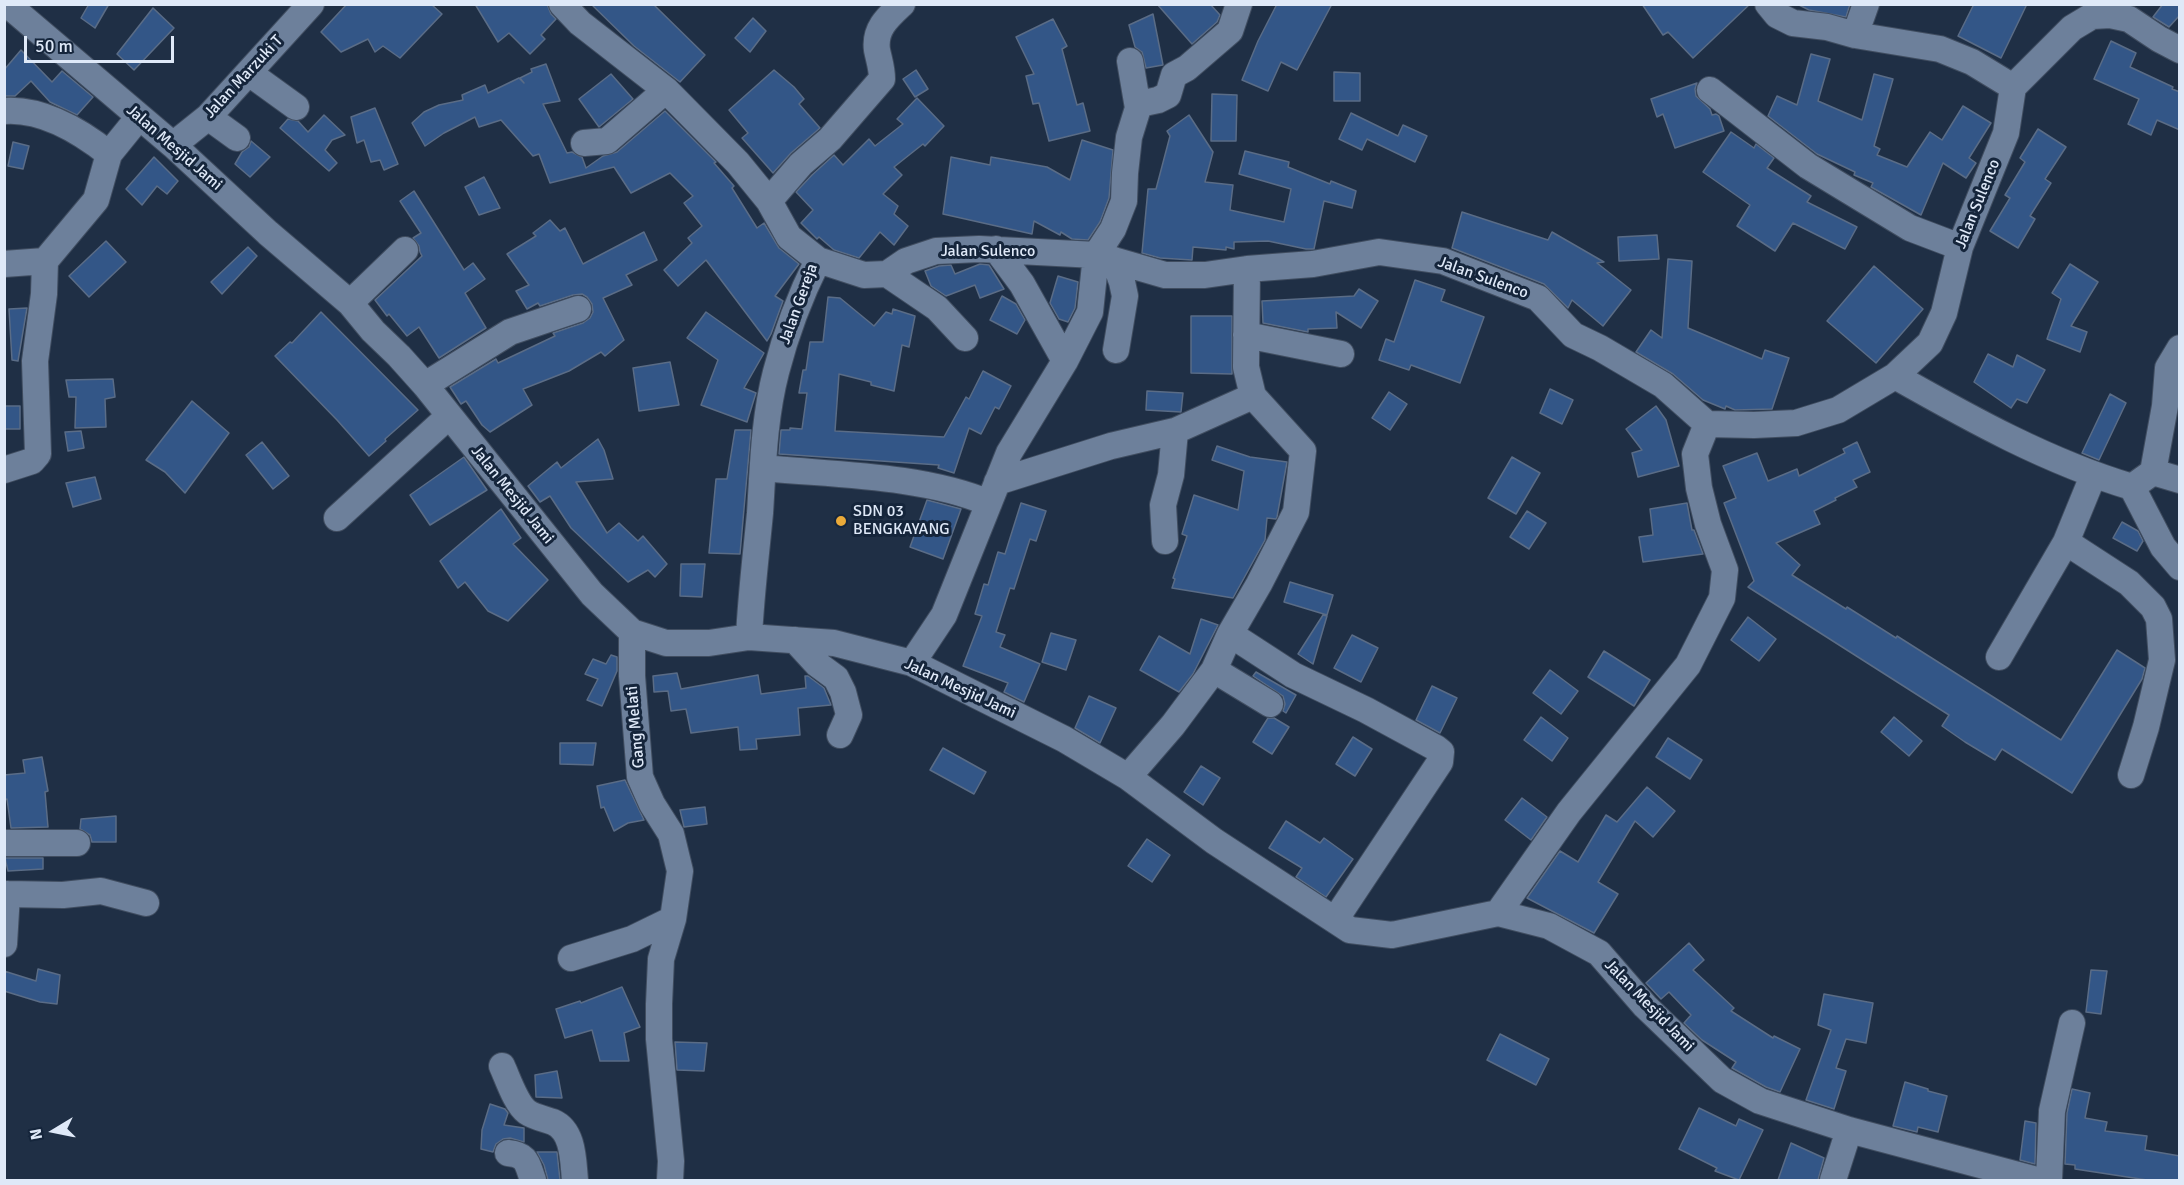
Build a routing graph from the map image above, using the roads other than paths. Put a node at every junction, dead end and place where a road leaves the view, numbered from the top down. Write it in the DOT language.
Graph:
graph roads {
  1 [pos="311,4"];
  2 [pos="562,4"];
  3 [pos="902,4"];
  4 [pos="1239,4"];
  5 [pos="1768,4"];
  6 [pos="1866,4"];
  7 [pos="11,6"];
  8 [pos="1855,35"];
  9 [pos="2180,50"];
  10 [pos="1130,62"];
  11 [pos="249,74"];
  12 [pos="2013,87"];
  13 [pos="666,90"];
  14 [pos="1710,90"];
  15 [pos="296,107"];
  16 [pos="1138,108"];
  17 [pos="4,111"];
  18 [pos="138,117"];
  19 [pos="208,117"];
  20 [pos="237,138"];
  21 [pos="584,143"];
  22 [pos="173,145"];
  23 [pos="109,154"];
  24 [pos="769,201"];
  25 [pos="1960,247"];
  26 [pos="996,249"];
  27 [pos="405,250"];
  28 [pos="1105,258"];
  29 [pos="818,260"];
  30 [pos="45,261"];
  31 [pos="4,264"];
  32 [pos="1247,269"];
  33 [pos="887,274"];
  34 [pos="350,303"];
  35 [pos="578,309"];
  36 [pos="1246,335"];
  37 [pos="965,338"];
  38 [pos="2180,348"];
  39 [pos="1116,350"];
  40 [pos="1341,354"];
  41 [pos="1065,361"];
  42 [pos="1895,376"];
  43 [pos="424,385"];
  44 [pos="1253,396"];
  45 [pos="449,416"];
  46 [pos="1707,424"];
  47 [pos="1175,431"];
  48 [pos="763,468"];
  49 [pos="4,470"];
  50 [pos="2153,472"];
  51 [pos="2093,476"];
  52 [pos="2180,480"];
  53 [pos="2132,487"];
  54 [pos="993,492"];
  55 [pos="337,518"];
  56 [pos="1165,542"];
  57 [pos="2066,542"];
  58 [pos="2180,567"];
  59 [pos="633,632"];
  60 [pos="1230,634"];
  61 [pos="749,637"];
  62 [pos="795,640"];
  63 [pos="2000,657"];
  64 [pos="912,663"];
  65 [pos="1214,670"];
  66 [pos="1270,704"];
  67 [pos="840,735"];
  68 [pos="2131,775"];
  69 [pos="1128,777"];
  70 [pos="4,843"];
  71 [pos="77,843"];
  72 [pos="6,893"];
  73 [pos="146,903"];
  74 [pos="1498,913"];
  75 [pos="673,919"];
  76 [pos="1335,920"];
  77 [pos="4,944"];
  78 [pos="571,958"];
  79 [pos="2072,1023"];
  80 [pos="502,1066"];
  81 [pos="1849,1130"];
  82 [pos="508,1153"];
  83 [pos="533,1180"];
  84 [pos="575,1180"];
  85 [pos="670,1180"];
  86 [pos="1833,1180"];
  87 [pos="2037,1180"];
  88 [pos="2049,1180"];
  1 -- 11 [label="street, Jalan Marzuki T"];
  2 -- 13 [label="street, Jalan Gereja"];
  3 -- 24 [label="street"];
  4 -- 16 [label="street"];
  5 -- 8 [label="street"];
  6 -- 8 [label="street"];
  7 -- 18 [label="street, Jalan Mesjid Jami"];
  8 -- 12 [label="street"];
  9 -- 12 [label="street"];
  10 -- 16 [label="street"];
  11 -- 15 [label="street"];
  11 -- 19 [label="street, Jalan Marzuki T"];
  12 -- 25 [label="street, Jalan Sulenco"];
  13 -- 21 [label="street"];
  13 -- 24 [label="street, Jalan Gereja"];
  14 -- 25 [label="street"];
  16 -- 28 [label="street"];
  17 -- 23 [label="street"];
  18 -- 22 [label="street, Jalan Mesjid Jami"];
  18 -- 23 [label="street"];
  19 -- 20 [label="street"];
  19 -- 22 [label="street, Jalan Marzuki T"];
  22 -- 34 [label="street, Jalan Mesjid Jami"];
  23 -- 30 [label="street"];
  24 -- 29 [label="street, Jalan Gereja"];
  25 -- 42 [label="street, Jalan Sulenco"];
  26 -- 28 [label="street, Jalan Sulenco"];
  26 -- 33 [label="street, Jalan Sulenco"];
  26 -- 41 [label="street"];
  27 -- 34 [label="street"];
  28 -- 32 [label="street, Jalan Sulenco"];
  28 -- 39 [label="street"];
  28 -- 41 [label="street"];
  29 -- 33 [label="street"];
  29 -- 48 [label="street, Jalan Gereja"];
  30 -- 31 [label="street"];
  30 -- 49 [label="street"];
  32 -- 36 [label="street"];
  32 -- 46 [label="street, Jalan Sulenco"];
  33 -- 37 [label="street"];
  34 -- 43 [label="street, Jalan Mesjid Jami"];
  35 -- 43 [label="street"];
  36 -- 40 [label="street"];
  36 -- 44 [label="street"];
  38 -- 50 [label="street"];
  41 -- 54 [label="street"];
  42 -- 46 [label="street, Jalan Sulenco"];
  42 -- 51 [label="street"];
  43 -- 45 [label="street, Jalan Mesjid Jami"];
  44 -- 47 [label="street"];
  44 -- 60 [label="street"];
  45 -- 55 [label="street"];
  45 -- 59 [label="street, Jalan Mesjid Jami"];
  46 -- 74 [label="street"];
  47 -- 54 [label="street"];
  47 -- 56 [label="street"];
  48 -- 54 [label="street"];
  48 -- 61 [label="street, Jalan Gereja"];
  50 -- 52 [label="street"];
  50 -- 53 [label="street"];
  51 -- 53 [label="street"];
  51 -- 57 [label="street"];
  53 -- 58 [label="street"];
  54 -- 64 [label="street"];
  57 -- 63 [label="street"];
  57 -- 68 [label="street"];
  59 -- 61 [label="street, Jalan Mesjid Jami"];
  59 -- 75 [label="street, Gang Melati"];
  60 -- 65 [label="street"];
  60 -- 76 [label="street"];
  61 -- 62 [label="street, Jalan Mesjid Jami"];
  62 -- 64 [label="street, Jalan Mesjid Jami"];
  62 -- 67 [label="street"];
  64 -- 69 [label="street, Jalan Mesjid Jami"];
  65 -- 66 [label="street"];
  65 -- 69 [label="street"];
  69 -- 76 [label="street, Jalan Mesjid Jami"];
  70 -- 71 [label="street"];
  72 -- 73 [label="street"];
  72 -- 77 [label="street"];
  74 -- 76 [label="street, Jalan Mesjid Jami"];
  74 -- 81 [label="street, Jalan Mesjid Jami"];
  75 -- 78 [label="street"];
  75 -- 85 [label="street, Gang Melati"];
  79 -- 88 [label="street"];
  80 -- 84 [label="street"];
  81 -- 86 [label="street"];
  81 -- 87 [label="street, Jalan Mesjid Jami"];
  82 -- 83 [label="street"];
}
